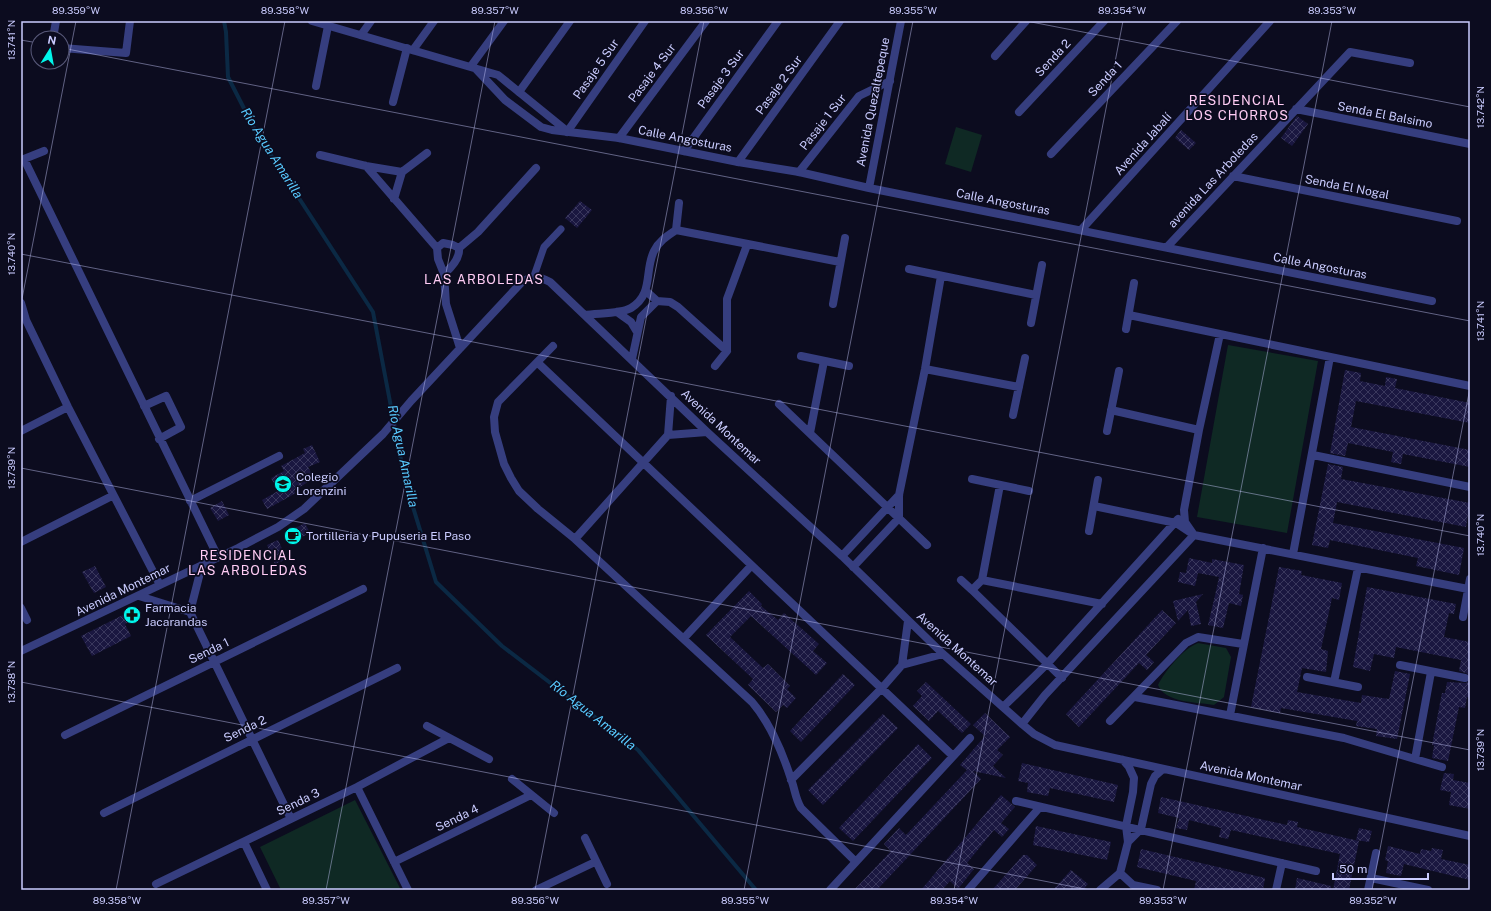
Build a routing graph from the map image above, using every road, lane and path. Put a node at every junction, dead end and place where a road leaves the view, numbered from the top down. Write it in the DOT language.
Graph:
graph roads {
  1 [pos="130,21"];
  2 [pos="312,21"];
  3 [pos="371,21"];
  4 [pos="434,21"];
  5 [pos="504,21"];
  6 [pos="570,21"];
  7 [pos="645,21"];
  8 [pos="706,21"];
  9 [pos="778,21"];
  10 [pos="840,21"];
  11 [pos="901,21"];
  12 [pos="1026,21"];
  13 [pos="1104,21"];
  14 [pos="1177,21"];
  15 [pos="1270,21"];
  16 [pos="328,26"];
  17 [pos="361,35"];
  18 [pos="70,49"];
  19 [pos="410,49"];
  20 [pos="994,56"];
  21 [pos="1410,63"];
  22 [pos="473,67"];
  23 [pos="890,81"];
  24 [pos="316,86"];
  25 [pos="519,92"];
  26 [pos="393,102"];
  27 [pos="1296,109"];
  28 [pos="1019,112"];
  29 [pos="567,132"];
  30 [pos="619,138"];
  31 [pos="1470,144"];
  32 [pos="44,151"];
  33 [pos="684,151"];
  34 [pos="427,153"];
  35 [pos="1051,154"];
  36 [pos="320,155"];
  37 [pos="738,162"];
  38 [pos="366,166"];
  39 [pos="536,168"];
  40 [pos="402,172"];
  41 [pos="799,172"];
  42 [pos="1233,176"];
  43 [pos="869,188"];
  44 [pos="394,199"];
  45 [pos="680,203"];
  46 [pos="1457,221"];
  47 [pos="561,229"];
  48 [pos="676,230"];
  49 [pos="1081,230"];
  50 [pos="845,238"];
  51 [pos="747,245"];
  52 [pos="1167,247"];
  53 [pos="437,248"];
  54 [pos="459,248"];
  55 [pos="840,262"];
  56 [pos="1042,266"];
  57 [pos="910,269"];
  58 [pos="444,274"];
  59 [pos="534,276"];
  60 [pos="941,276"];
  61 [pos="1134,283"];
  62 [pos="646,291"];
  63 [pos="1036,295"];
  64 [pos="657,301"];
  65 [pos="1432,301"];
  66 [pos="21,304"];
  67 [pos="833,304"];
  68 [pos="617,312"];
  69 [pos="585,315"];
  70 [pos="1129,315"];
  71 [pos="24,321"];
  72 [pos="1031,323"];
  73 [pos="1126,329"];
  74 [pos="637,332"];
  75 [pos="1220,334"];
  76 [pos="553,346"];
  77 [pos="460,348"];
  78 [pos="727,351"];
  79 [pos="801,356"];
  80 [pos="1330,357"];
  81 [pos="1025,358"];
  82 [pos="632,359"];
  83 [pos="824,361"];
  84 [pos="538,363"];
  85 [pos="715,366"];
  86 [pos="849,366"];
  87 [pos="925,369"];
  88 [pos="1119,371"];
  89 [pos="1470,386"];
  90 [pos="1019,387"];
  91 [pos="670,396"];
  92 [pos="779,404"];
  93 [pos="144,406"];
  94 [pos="68,407"];
  95 [pos="1111,410"];
  96 [pos="1013,415"];
  97 [pos="1199,430"];
  98 [pos="21,431"];
  99 [pos="1107,431"];
  100 [pos="707,432"];
  101 [pos="810,432"];
  102 [pos="668,435"];
  103 [pos="159,439"];
  104 [pos="1313,455"];
  105 [pos="279,456"];
  106 [pos="643,465"];
  107 [pos="972,479"];
  108 [pos="1098,480"];
  109 [pos="1000,485"];
  110 [pos="1470,487"];
  111 [pos="1029,491"];
  112 [pos="899,495"];
  113 [pos="112,496"];
  114 [pos="190,501"];
  115 [pos="1094,506"];
  116 [pos="887,507"];
  117 [pos="1184,510"];
  118 [pos="899,518"];
  119 [pos="1176,523"];
  120 [pos="1089,531"];
  121 [pos="1194,535"];
  122 [pos="575,539"];
  123 [pos="21,542"];
  124 [pos="927,545"];
  125 [pos="1263,548"];
  126 [pos="1293,554"];
  127 [pos="842,556"];
  128 [pos="218,558"];
  129 [pos="202,565"];
  130 [pos="750,566"];
  131 [pos="853,567"];
  132 [pos="1358,568"];
  133 [pos="961,580"];
  134 [pos="982,580"];
  135 [pos="1470,580"];
  136 [pos="160,585"];
  137 [pos="363,588"];
  138 [pos="1468,589"];
  139 [pos="972,590"];
  140 [pos="139,596"];
  141 [pos="1102,604"];
  142 [pos="21,608"];
  143 [pos="190,612"];
  144 [pos="1463,616"];
  145 [pos="27,620"];
  146 [pos="908,621"];
  147 [pos="684,638"];
  148 [pos="1243,644"];
  149 [pos="21,651"];
  150 [pos="943,654"];
  151 [pos="214,661"];
  152 [pos="1047,664"];
  153 [pos="902,665"];
  154 [pos="1400,665"];
  155 [pos="397,668"];
  156 [pos="1431,672"];
  157 [pos="1307,677"];
  158 [pos="1062,678"];
  159 [pos="1465,678"];
  160 [pos="1334,682"];
  161 [pos="1358,687"];
  162 [pos="882,688"];
  163 [pos="1135,698"];
  164 [pos="1003,707"];
  165 [pos="1230,715"];
  166 [pos="1110,721"];
  167 [pos="1022,724"];
  168 [pos="427,726"];
  169 [pos="65,735"];
  170 [pos="449,738"];
  171 [pos="970,738"];
  172 [pos="252,739"];
  173 [pos="953,756"];
  174 [pos="489,759"];
  175 [pos="1415,759"];
  176 [pos="1124,760"];
  177 [pos="1442,767"];
  178 [pos="1164,769"];
  179 [pos="512,779"];
  180 [pos="791,780"];
  181 [pos="357,787"];
  182 [pos="531,795"];
  183 [pos="1016,801"];
  184 [pos="1040,807"];
  185 [pos="104,813"];
  186 [pos="554,813"];
  187 [pos="291,819"];
  188 [pos="1126,826"];
  189 [pos="1141,829"];
  190 [pos="1470,836"];
  191 [pos="585,838"];
  192 [pos="244,842"];
  193 [pos="1128,842"];
  194 [pos="1376,854"];
  195 [pos="394,862"];
  196 [pos="596,862"];
  197 [pos="855,862"];
  198 [pos="1282,863"];
  199 [pos="1316,871"];
  200 [pos="1120,873"];
  201 [pos="1371,878"];
  202 [pos="156,884"];
  203 [pos="607,884"];
  204 [pos="267,890"];
  205 [pos="408,890"];
  206 [pos="536,890"];
  207 [pos="830,890"];
  208 [pos="968,890"];
  209 [pos="1100,890"];
  210 [pos="1157,890"];
  211 [pos="1276,890"];
  212 [pos="1368,890"];
  213 [pos="1428,890"];
  1 -- 18 [label="street"];
  2 -- 16 [label="street"];
  3 -- 17 [label="street"];
  4 -- 19 [label="street"];
  5 -- 22 [label="street"];
  6 -- 25 [label="street"];
  7 -- 29 [label="street, Pasaje 5 Sur"];
  8 -- 30 [label="street, Pasaje 4 Sur"];
  9 -- 33 [label="street, Pasaje 3 Sur"];
  10 -- 37 [label="street, Pasaje 2 Sur"];
  11 -- 23 [label="street, Avenida Quezaltepeque"];
  12 -- 20 [label="street"];
  13 -- 28 [label="street, Senda 2"];
  14 -- 35 [label="street, Senda 1"];
  15 -- 49 [label="street, Avenida Jabalí"];
  16 -- 17 [label="street"];
  16 -- 24 [label="street"];
  17 -- 19 [label="street"];
  19 -- 22 [label="street"];
  19 -- 26 [label="street"];
  21 -- 27 [label="street, avenida Las Arboledas"];
  22 -- 25 [label="street"];
  22 -- 29 [label="street, Calle Angosturas"];
  23 -- 41 [label="street, Pasaje 1 Sur"];
  23 -- 43 [label="street, Avenida Quezaltepeque"];
  25 -- 29 [label="street"];
  27 -- 31 [label="street, Senda El Balsimo"];
  27 -- 42 [label="street, avenida Las Arboledas"];
  29 -- 30 [label="street, Calle Angosturas"];
  30 -- 33 [label="street, Calle Angosturas"];
  32 -- 93 [label="street"];
  33 -- 37 [label="street, Calle Angosturas"];
  34 -- 40 [label="street"];
  36 -- 38 [label="street"];
  37 -- 41 [label="street, Calle Angosturas"];
  38 -- 40 [label="street"];
  38 -- 44 [label="street"];
  39 -- 54 [label="street"];
  40 -- 44 [label="street"];
  41 -- 43 [label="street, Calle Angosturas"];
  42 -- 46 [label="street, Senda El Nogal"];
  42 -- 52 [label="street, avenida Las Arboledas"];
  43 -- 49 [label="street, Calle Angosturas"];
  44 -- 53 [label="street"];
  45 -- 48 [label="street"];
  47 -- 59 [label="lane"];
  48 -- 51 [label="street"];
  48 -- 62 [label="street"];
  49 -- 52 [label="street, Calle Angosturas"];
  50 -- 55 [label="street"];
  51 -- 55 [label="street"];
  51 -- 78 [label="street"];
  52 -- 65 [label="street, Calle Angosturas"];
  53 -- 54 [label="street"];
  53 -- 58 [label="street"];
  54 -- 58 [label="street"];
  55 -- 67 [label="street"];
  56 -- 63 [label="street"];
  57 -- 60 [label="street"];
  58 -- 77 [label="street"];
  59 -- 69 [label="street, Avenida Montemar"];
  59 -- 77 [label="street, Avenida Montemar"];
  60 -- 63 [label="street"];
  60 -- 87 [label="street"];
  61 -- 70 [label="street"];
  62 -- 64 [label="street"];
  62 -- 68 [label="street"];
  63 -- 72 [label="street"];
  64 -- 74 [label="street"];
  64 -- 78 [label="street"];
  66 -- 71 [label="street"];
  68 -- 69 [label="street"];
  68 -- 74 [label="street"];
  69 -- 82 [label="street, Avenida Montemar"];
  70 -- 73 [label="street"];
  70 -- 75 [label="street"];
  71 -- 94 [label="street"];
  74 -- 82 [label="street"];
  75 -- 80 [label="street"];
  75 -- 97 [label="street"];
  76 -- 84 [label="street"];
  77 -- 128 [label="street, Avenida Montemar"];
  78 -- 85 [label="street"];
  79 -- 83 [label="street"];
  80 -- 89 [label="street"];
  80 -- 104 [label="street"];
  81 -- 90 [label="street"];
  82 -- 91 [label="street, Avenida Montemar"];
  83 -- 86 [label="street"];
  83 -- 101 [label="street"];
  84 -- 106 [label="street"];
  84 -- 122 [label="street"];
  87 -- 90 [label="street"];
  87 -- 112 [label="street"];
  88 -- 95 [label="street"];
  90 -- 96 [label="street"];
  91 -- 100 [label="street, Avenida Montemar"];
  91 -- 102 [label="street"];
  92 -- 101 [label="street"];
  93 -- 103 [label="street"];
  93 -- 103 [label="street"];
  94 -- 98 [label="street"];
  94 -- 113 [label="street"];
  95 -- 97 [label="street"];
  95 -- 99 [label="street"];
  97 -- 117 [label="street"];
  100 -- 102 [label="street"];
  100 -- 127 [label="street, Avenida Montemar"];
  101 -- 116 [label="street"];
  102 -- 106 [label="street"];
  103 -- 114 [label="street"];
  104 -- 110 [label="street"];
  104 -- 126 [label="street"];
  105 -- 114 [label="street"];
  106 -- 122 [label="street"];
  106 -- 130 [label="street"];
  107 -- 109 [label="street"];
  108 -- 115 [label="street"];
  109 -- 111 [label="street"];
  109 -- 134 [label="street"];
  112 -- 116 [label="street"];
  112 -- 118 [label="street"];
  113 -- 123 [label="street"];
  113 -- 136 [label="street"];
  114 -- 128 [label="street"];
  115 -- 119 [label="street"];
  115 -- 120 [label="street"];
  116 -- 118 [label="street"];
  116 -- 127 [label="street"];
  117 -- 119 [label="street"];
  117 -- 121 [label="street"];
  118 -- 124 [label="street"];
  118 -- 131 [label="street"];
  119 -- 121 [label="street"];
  119 -- 141 [label="street"];
  121 -- 125 [label="street"];
  121 -- 158 [label="street"];
  122 -- 147 [label="street"];
  125 -- 126 [label="street"];
  125 -- 148 [label="street"];
  126 -- 132 [label="street"];
  127 -- 131 [label="street, Avenida Montemar"];
  128 -- 129 [label="street, Avenida Montemar"];
  129 -- 136 [label="street, Avenida Montemar"];
  129 -- 143 [label="street"];
  130 -- 147 [label="street"];
  130 -- 162 [label="street"];
  131 -- 146 [label="street, Avenida Montemar"];
  132 -- 138 [label="street"];
  132 -- 160 [label="street"];
  133 -- 139 [label="street"];
  134 -- 139 [label="street"];
  134 -- 141 [label="street"];
  135 -- 138 [label="street"];
  136 -- 140 [label="street, Avenida Montemar"];
  137 -- 151 [label="street, Senda 1"];
  138 -- 144 [label="street"];
  139 -- 152 [label="street"];
  140 -- 143 [label="street"];
  140 -- 149 [label="street, Avenida Montemar"];
  141 -- 152 [label="street"];
  142 -- 145 [label="street"];
  143 -- 151 [label="street"];
  146 -- 150 [label="street, Avenida Montemar"];
  146 -- 153 [label="street"];
  147 -- 180 [label="street"];
  148 -- 163 [label="street"];
  148 -- 165 [label="street"];
  150 -- 153 [label="street"];
  150 -- 164 [label="street, Avenida Montemar"];
  151 -- 169 [label="street, Senda 1"];
  151 -- 172 [label="street"];
  152 -- 158 [label="street"];
  152 -- 164 [label="street"];
  153 -- 162 [label="street"];
  154 -- 156 [label="street"];
  155 -- 172 [label="street, Senda 2"];
  156 -- 159 [label="street"];
  156 -- 175 [label="street"];
  157 -- 160 [label="street"];
  158 -- 167 [label="street"];
  160 -- 161 [label="street"];
  162 -- 173 [label="street"];
  162 -- 180 [label="street"];
  163 -- 165 [label="street"];
  163 -- 166 [label="street"];
  164 -- 167 [label="street, Avenida Montemar"];
  165 -- 175 [label="street"];
  167 -- 176 [label="street, Avenida Montemar"];
  168 -- 170 [label="street"];
  170 -- 174 [label="street"];
  170 -- 181 [label="street, Senda 3"];
  171 -- 173 [label="street"];
  172 -- 185 [label="street, Senda 2"];
  172 -- 187 [label="street"];
  173 -- 197 [label="street"];
  175 -- 177 [label="street"];
  176 -- 178 [label="street, Avenida Montemar"];
  176 -- 188 [label="street"];
  178 -- 189 [label="street"];
  178 -- 190 [label="street, Avenida Montemar"];
  179 -- 182 [label="street"];
  180 -- 197 [label="street"];
  181 -- 187 [label="street, Senda 3"];
  181 -- 195 [label="street"];
  182 -- 186 [label="street"];
  182 -- 195 [label="street, Senda 4"];
  183 -- 184 [label="street"];
  184 -- 188 [label="street"];
  184 -- 208 [label="street"];
  187 -- 192 [label="street, Senda 3"];
  188 -- 189 [label="street"];
  188 -- 193 [label="street"];
  189 -- 193 [label="street"];
  189 -- 198 [label="street"];
  191 -- 196 [label="street"];
  192 -- 202 [label="street, Senda 3"];
  192 -- 204 [label="street"];
  193 -- 200 [label="street"];
  194 -- 201 [label="street"];
  195 -- 205 [label="street"];
  196 -- 203 [label="street"];
  196 -- 206 [label="street"];
  197 -- 207 [label="street"];
  198 -- 199 [label="street"];
  198 -- 211 [label="street"];
  200 -- 209 [label="street"];
  200 -- 210 [label="street"];
  201 -- 212 [label="street"];
  201 -- 213 [label="street"];
}
